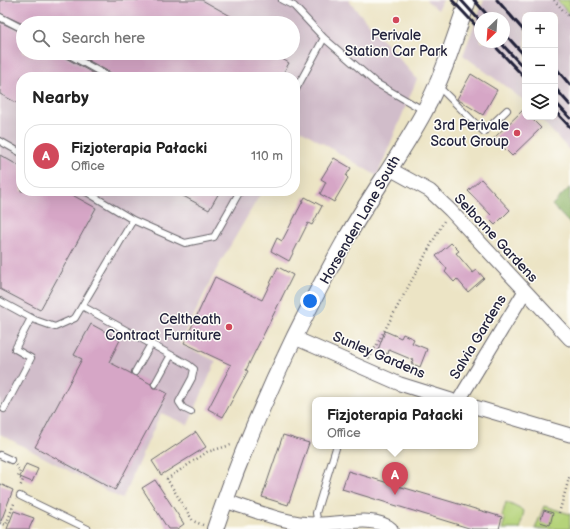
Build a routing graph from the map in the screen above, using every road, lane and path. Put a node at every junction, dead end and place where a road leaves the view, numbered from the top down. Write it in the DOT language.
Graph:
graph roads {
  1 [pos="282,0"];
  2 [pos="468,0"];
  3 [pos="554,0"];
  4 [pos="0,17"];
  5 [pos="570,18"];
  6 [pos="16,25"];
  7 [pos="324,38"];
  8 [pos="79,60"];
  9 [pos="100,72"];
  10 [pos="300,82"];
  11 [pos="436,84"];
  12 [pos="507,110"];
  13 [pos="424,111"];
  14 [pos="0,141"];
  15 [pos="16,150"];
  16 [pos="390,169"];
  17 [pos="93,196"];
  18 [pos="237,196"];
  19 [pos="450,210"];
  20 [pos="133,220"];
  21 [pos="525,291"];
  22 [pos="0,301"];
  23 [pos="82,306"];
  24 [pos="31,318"];
  25 [pos="295,338"];
  26 [pos="570,339"];
  27 [pos="151,344"];
  28 [pos="171,355"];
  29 [pos="364,367"];
  30 [pos="135,372"];
  31 [pos="155,384"];
  32 [pos="441,397"];
  33 [pos="461,397"];
  34 [pos="478,408"];
  35 [pos="4,409"];
  36 [pos="192,412"];
  37 [pos="570,435"];
  38 [pos="246,448"];
  39 [pos="336,449"];
  40 [pos="0,455"];
  41 [pos="11,460"];
  42 [pos="570,475"];
  43 [pos="20,496"];
  44 [pos="225,501"];
  45 [pos="559,513"];
  46 [pos="318,527"];
  47 [pos="211,528"];
  48 [pos="88,529"];
  49 [pos="391,529"];
  50 [pos="396,529"];
  51 [pos="400,529"];
  1 -- 7 [label="lane"];
  2 -- 11 [label="street, Horsenden Lane South"];
  3 -- 5 [label="path"];
  4 -- 6 [label="lane"];
  7 -- 10 [label="lane"];
  7 -- 13 [label="lane"];
  8 -- 9 [label="lane"];
  11 -- 12 [label="lane"];
  11 -- 13 [label="street, Horsenden Lane South"];
  13 -- 16 [label="street, Horsenden Lane South"];
  14 -- 15 [label="lane"];
  16 -- 19 [label="street, Selborne Gardens"];
  16 -- 25 [label="street, Horsenden Lane South"];
  17 -- 20 [label="lane"];
  18 -- 20 [label="lane"];
  19 -- 21 [label="street, Selborne Gardens"];
  19 -- 29 [label="path"];
  20 -- 23 [label="lane"];
  21 -- 26 [label="street, Selborne Gardens"];
  21 -- 33 [label="street, Salvia Gardens"];
  22 -- 24 [label="lane"];
  23 -- 24 [label="lane"];
  23 -- 27 [label="lane"];
  24 -- 35 [label="lane"];
  25 -- 29 [label="street, Sunley Gardens"];
  25 -- 38 [label="street, Horsenden Lane South"];
  27 -- 28 [label="lane"];
  27 -- 30 [label="lane"];
  28 -- 31 [label="lane"];
  28 -- 36 [label="lane"];
  29 -- 32 [label="street, Sunley Gardens"];
  34 -- 37 [label="street"];
  38 -- 44 [label="street, Horsenden Lane South"];
  38 -- 47 [label="path"];
  39 -- 46 [label="lane"];
  40 -- 41 [label="lane"];
  42 -- 45 [label="path"];
  43 -- 48 [label="lane"];
  44 -- 46 [label="street"];
  44 -- 47 [label="street, Horsenden Lane South"];
  46 -- 49 [label="street"];
  50 -- 51 [label="street"];
}
